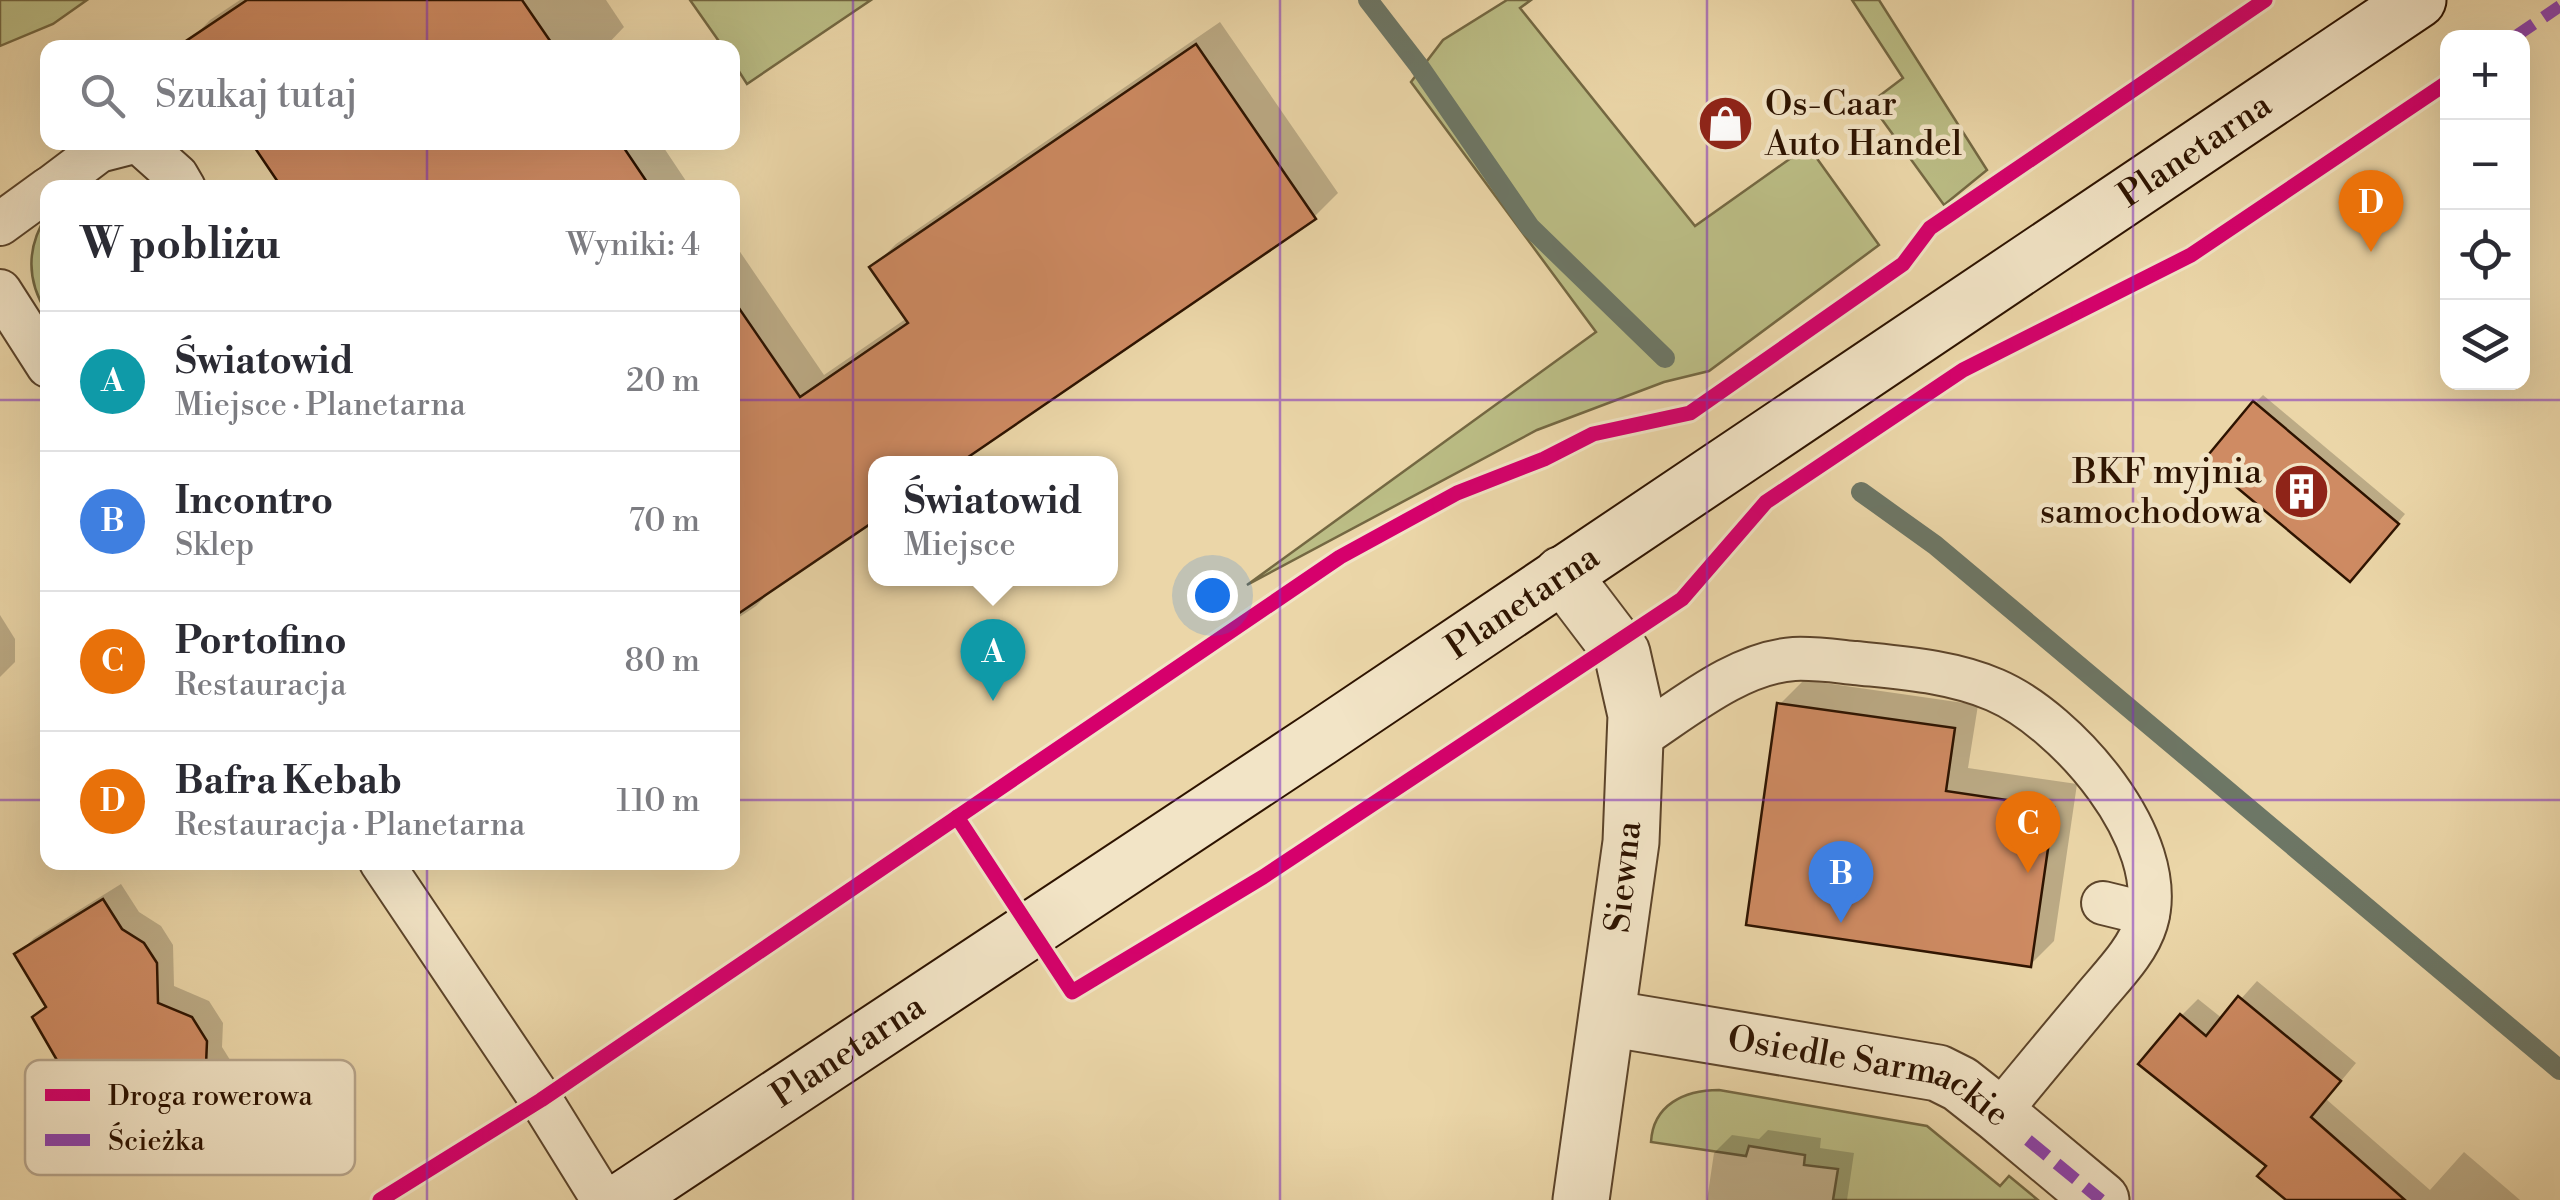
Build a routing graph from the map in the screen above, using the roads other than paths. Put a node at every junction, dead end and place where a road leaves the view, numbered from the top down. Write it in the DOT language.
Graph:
graph roads {
  1 [pos="2418,0"];
  2 [pos="103,150"];
  3 [pos="145,150"];
  4 [pos="60,180"];
  5 [pos="176,180"];
  6 [pos="40,195"];
  7 [pos="0,224"];
  8 [pos="0,291"];
  9 [pos="40,354"];
  10 [pos="1562,574"];
  11 [pos="1634,741"];
  12 [pos="386,870"];
  13 [pos="2103,904"];
  14 [pos="2148,914"];
  15 [pos="1607,1018"];
  16 [pos="1998,1114"];
  17 [pos="603,1200"];
  18 [pos="623,1200"];
  19 [pos="1582,1200"];
  20 [pos="2100,1200"];
  1 -- 10 [label="street, Planetarna"];
  2 -- 4 [label="lane"];
  3 -- 5 [label="lane"];
  6 -- 7 [label="lane"];
  8 -- 9 [label="lane"];
  10 -- 11 [label="street, Siewna"];
  10 -- 18 [label="street, Planetarna"];
  11 -- 14 [label="lane"];
  11 -- 15 [label="street, Siewna"];
  12 -- 17 [label="lane"];
  13 -- 14 [label="lane"];
  14 -- 16 [label="lane"];
  15 -- 16 [label="street, Osiedle Sarmackie"];
  15 -- 19 [label="street, Siewna"];
  16 -- 20 [label="street, Osiedle Sarmackie"];
}
